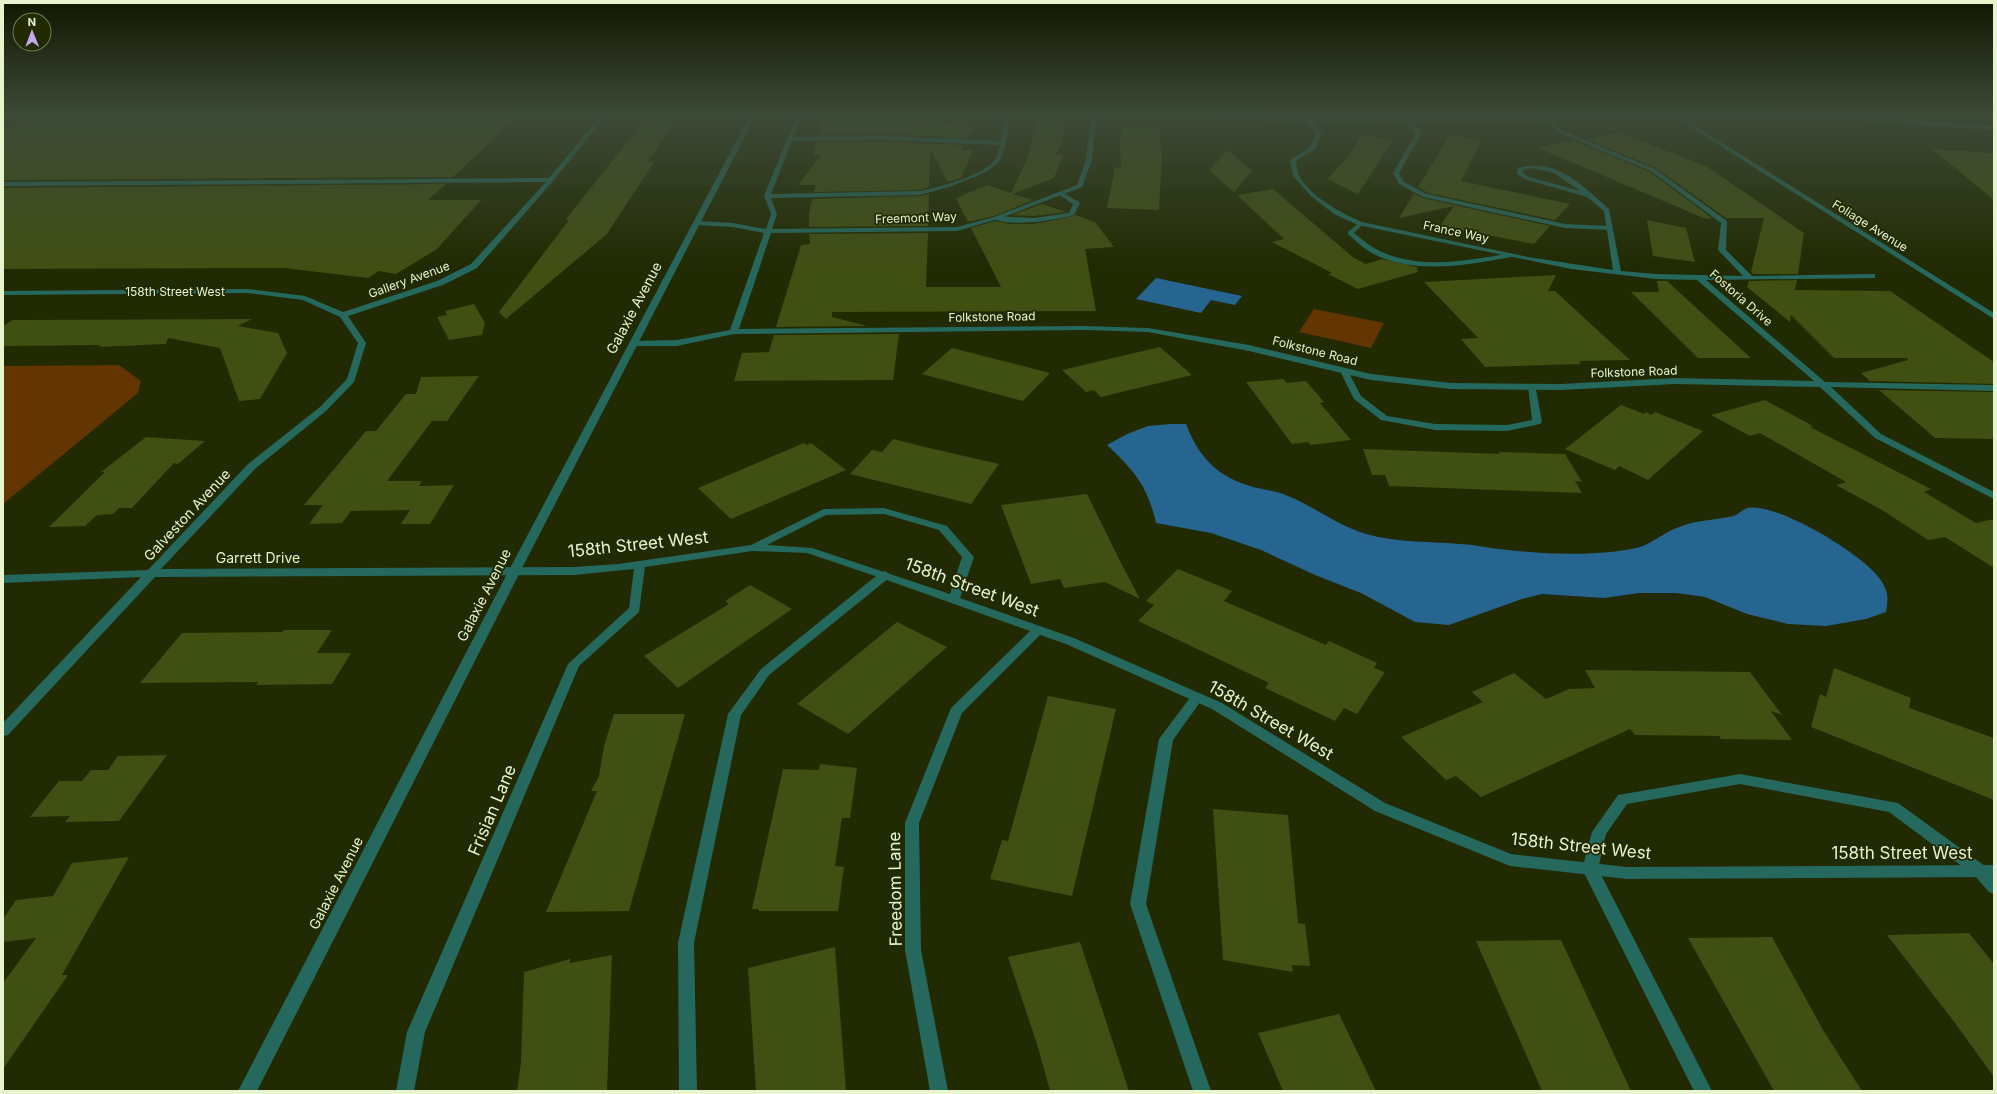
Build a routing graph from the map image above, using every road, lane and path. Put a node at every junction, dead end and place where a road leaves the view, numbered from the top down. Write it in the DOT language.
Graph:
graph roads {
  1 [pos="562,166"];
  2 [pos="726,166"];
  3 [pos="778,166"];
  4 [pos="991,166"];
  5 [pos="1089,166"];
  6 [pos="1294,166"];
  7 [pos="1400,166"];
  8 [pos="1530,166"];
  9 [pos="1531,166"];
  10 [pos="1643,166"];
  11 [pos="1755,166"];
  12 [pos="551,180"];
  13 [pos="3,184"];
  14 [pos="1060,193"];
  15 [pos="1589,195"];
  16 [pos="767,196"];
  17 [pos="996,218"];
  18 [pos="696,223"];
  19 [pos="1360,224"];
  20 [pos="1610,228"];
  21 [pos="767,232"];
  22 [pos="1511,255"];
  23 [pos="1617,271"];
  24 [pos="1872,276"];
  25 [pos="1699,278"];
  26 [pos="1750,278"];
  27 [pos="3,293"];
  28 [pos="343,315"];
  29 [pos="1994,317"];
  30 [pos="734,332"];
  31 [pos="633,344"];
  32 [pos="1344,371"];
  33 [pos="1822,384"];
  34 [pos="1532,386"];
  35 [pos="1994,388"];
  36 [pos="1994,496"];
  37 [pos="752,548"];
  38 [pos="640,564"];
  39 [pos="514,572"];
  40 [pos="152,573"];
  41 [pos="886,575"];
  42 [pos="3,579"];
  43 [pos="954,599"];
  44 [pos="1038,630"];
  45 [pos="1197,698"];
  46 [pos="3,731"];
  47 [pos="1590,868"];
  48 [pos="1987,871"];
  49 [pos="1994,887"];
  50 [pos="247,1091"];
  51 [pos="405,1091"];
  52 [pos="688,1091"];
  53 [pos="939,1091"];
  54 [pos="1202,1091"];
  55 [pos="1703,1091"];
  1 -- 12 [label="street, Gallery Avenue"];
  2 -- 18 [label="street, Galaxie Avenue"];
  3 -- 16 [label="street"];
  4 -- 16 [label="street"];
  5 -- 14 [label="street, Freemont Way"];
  6 -- 19 [label="street, France Way"];
  7 -- 20 [label="street"];
  8 -- 15 [label="street"];
  9 -- 15 [label="street"];
  10 -- 26 [label="street, Fostoria Drive"];
  11 -- 29 [label="street, Foliage Avenue"];
  12 -- 13 [label="street"];
  12 -- 28 [label="street, Gallery Avenue"];
  14 -- 17 [label="street, Freemont Way"];
  14 -- 17 [label="street"];
  15 -- 20 [label="street"];
  16 -- 21 [label="street"];
  17 -- 21 [label="street, Freemont Way"];
  18 -- 21 [label="street, Freemont Way"];
  18 -- 31 [label="street, Galaxie Avenue"];
  19 -- 22 [label="street, France Way"];
  19 -- 22 [label="street"];
  20 -- 23 [label="street"];
  21 -- 30 [label="street"];
  22 -- 23 [label="street, France Way"];
  23 -- 25 [label="street, France Way"];
  24 -- 26 [label="street"];
  25 -- 26 [label="street, Fostoria Drive"];
  25 -- 33 [label="street, Fostoria Drive"];
  27 -- 28 [label="street, 158th Street West"];
  28 -- 40 [label="street, Galveston Avenue"];
  30 -- 31 [label="street, Folkstone Road"];
  30 -- 32 [label="street, Folkstone Road"];
  31 -- 39 [label="street, Galaxie Avenue"];
  32 -- 34 [label="street, Folkstone Road"];
  32 -- 34 [label="street"];
  33 -- 34 [label="street, Folkstone Road"];
  33 -- 35 [label="street, Folkstone Road"];
  33 -- 36 [label="street, Fostoria Drive"];
  37 -- 38 [label="street, 158th Street West"];
  37 -- 41 [label="street, 158th Street West"];
  37 -- 43 [label="street"];
  38 -- 39 [label="street, 158th Street West"];
  38 -- 51 [label="street, Frisian Lane"];
  39 -- 40 [label="street, Garrett Drive"];
  39 -- 50 [label="street, Galaxie Avenue"];
  40 -- 42 [label="street, Garrett Drive"];
  40 -- 46 [label="street, Galveston Avenue"];
  41 -- 43 [label="street, 158th Street West"];
  41 -- 52 [label="street"];
  43 -- 44 [label="street, 158th Street West"];
  44 -- 45 [label="street, 158th Street West"];
  44 -- 53 [label="street, Freedom Lane"];
  45 -- 47 [label="street, 158th Street West"];
  45 -- 54 [label="street"];
  47 -- 48 [label="street, 158th Street West"];
  47 -- 48 [label="street"];
  47 -- 55 [label="street"];
  48 -- 49 [label="street"];
}
